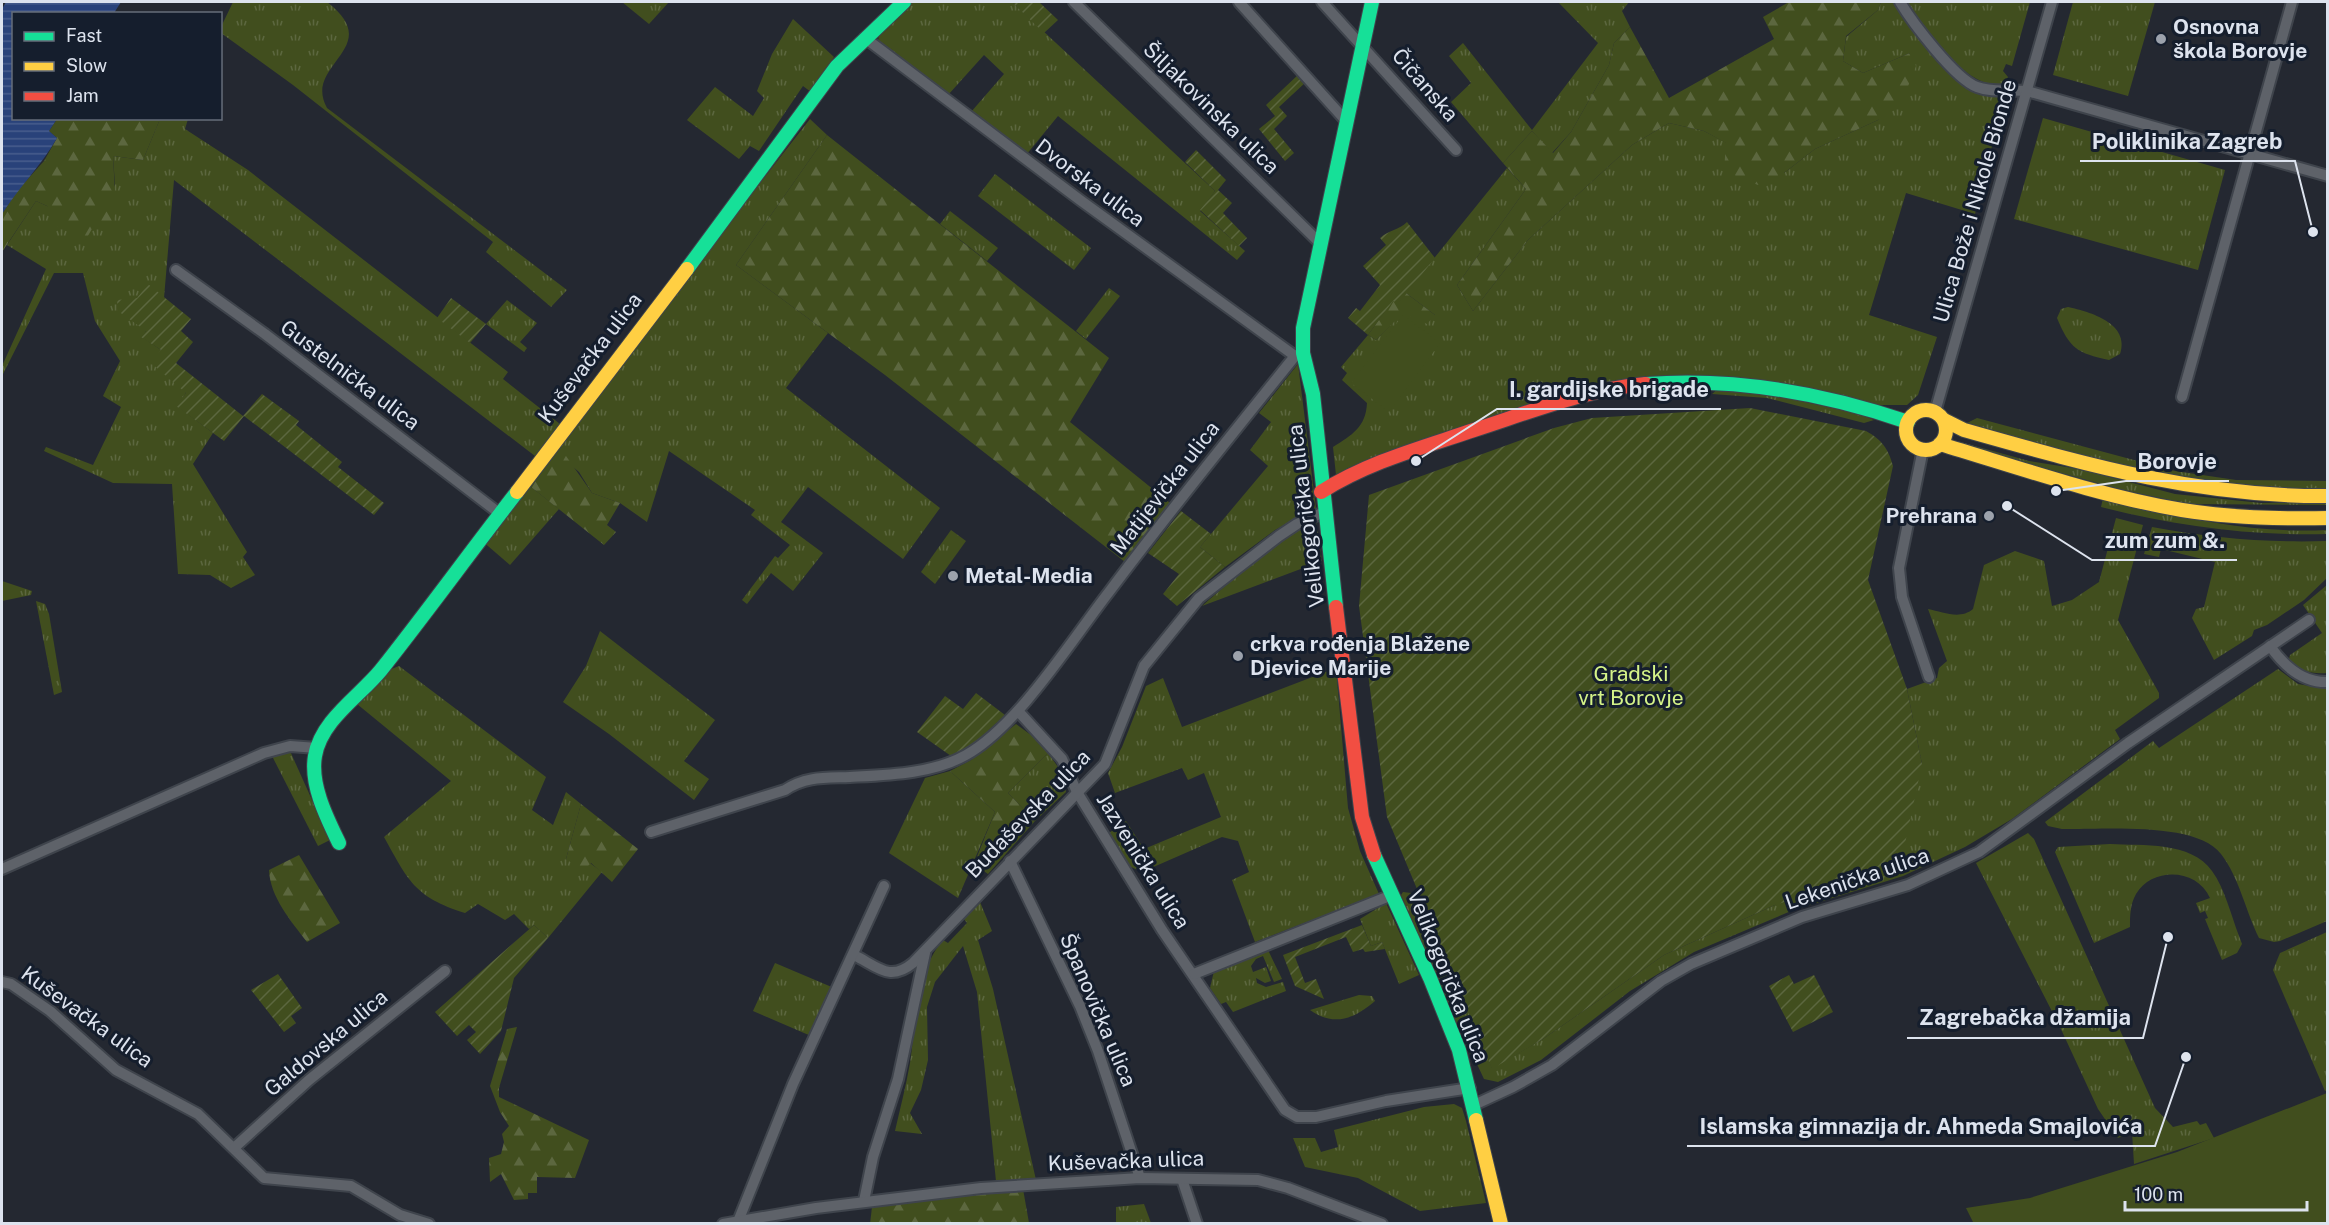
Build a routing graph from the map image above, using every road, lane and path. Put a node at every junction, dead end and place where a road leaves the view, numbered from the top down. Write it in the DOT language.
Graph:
graph roads {
  1 [pos="904,2"];
  2 [pos="1074,2"];
  3 [pos="1239,2"];
  4 [pos="1322,2"];
  5 [pos="1372,2"];
  6 [pos="1900,2"];
  7 [pos="2052,2"];
  8 [pos="2292,2"];
  9 [pos="865,38"];
  10 [pos="1363,47"];
  11 [pos="2027,91"];
  12 [pos="1347,122"];
  13 [pos="1456,150"];
  14 [pos="2249,154"];
  15 [pos="2328,176"];
  16 [pos="1320,243"];
  17 [pos="176,270"];
  18 [pos="1299,354"];
  19 [pos="2182,397"];
  20 [pos="1939,416"];
  21 [pos="1908,422"];
  22 [pos="1940,444"];
  23 [pos="1923,449"];
  24 [pos="1321,492"];
  25 [pos="2328,496"];
  26 [pos="1324,512"];
  27 [pos="499,513"];
  28 [pos="2328,518"];
  29 [pos="2309,620"];
  30 [pos="2270,646"];
  31 [pos="1929,677"];
  32 [pos="2328,682"];
  33 [pos="1018,711"];
  34 [pos="317,748"];
  35 [pos="1077,792"];
  36 [pos="651,832"];
  37 [pos="339,843"];
  38 [pos="1010,861"];
  39 [pos="2,869"];
  40 [pos="884,886"];
  41 [pos="1392,895"];
  42 [pos="926,950"];
  43 [pos="854,955"];
  44 [pos="445,971"];
  45 [pos="1194,974"];
  46 [pos="2,982"];
  47 [pos="1470,1088"];
  48 [pos="1474,1105"];
  49 [pos="234,1148"];
  50 [pos="1140,1178"];
  51 [pos="1182,1179"];
  52 [pos="864,1201"];
  53 [pos="739,1219"];
  54 [pos="429,1224"];
  55 [pos="723,1224"];
  56 [pos="1197,1224"];
  57 [pos="1382,1224"];
  58 [pos="1501,1224"];
  1 -- 9 [label="street, Kuševačka ulica"];
  2 -- 16 [label="street, Šiljakovinska ulica"];
  3 -- 12 [label="street"];
  4 -- 10 [label="street, Čičanska"];
  5 -- 10 [label="street, Velikogorička ulica"];
  6 -- 11 [label="street"];
  7 -- 11 [label="street, Ulica Bože i Nikole Bionde"];
  8 -- 14 [label="street"];
  9 -- 18 [label="street, Dvorska ulica"];
  9 -- 27 [label="street, Kuševačka ulica"];
  10 -- 12 [label="street, Velikogorička ulica"];
  10 -- 13 [label="street, Čičanska"];
  11 -- 14 [label="street"];
  11 -- 20 [label="street, Ulica Bože i Nikole Bionde"];
  12 -- 16 [label="street, Velikogorička ulica"];
  14 -- 15 [label="street"];
  14 -- 19 [label="street"];
  16 -- 18 [label="street, Velikogorička ulica"];
  17 -- 27 [label="street, Gustelnička ulica"];
  18 -- 24 [label="street, Velikogorička ulica"];
  18 -- 33 [label="street, Matijevička ulica"];
  20 -- 21 [label="street"];
  20 -- 22 [label="street"];
  20 -- 25 [label="street"];
  21 -- 23 [label="street"];
  21 -- 24 [label="street"];
  22 -- 23 [label="street"];
  22 -- 28 [label="street"];
  23 -- 31 [label="street"];
  24 -- 26 [label="street, Velikogorička ulica"];
  26 -- 35 [label="street, Budaševska ulica"];
  26 -- 41 [label="street, Velikogorička ulica"];
  27 -- 34 [label="street, Kuševačka ulica"];
  29 -- 30 [label="street, Lekenička ulica"];
  30 -- 32 [label="street"];
  30 -- 48 [label="street, Lekenička ulica"];
  33 -- 35 [label="street, Jazvenička ulica"];
  33 -- 36 [label="street, Matijevička ulica"];
  34 -- 37 [label="street"];
  34 -- 39 [label="street"];
  35 -- 38 [label="street, Budaševska ulica"];
  35 -- 45 [label="street, Jazvenička ulica"];
  38 -- 42 [label="street, Budaševska ulica"];
  38 -- 50 [label="street, Španovička ulica"];
  40 -- 43 [label="street"];
  41 -- 45 [label="street"];
  41 -- 47 [label="street, Velikogorička ulica"];
  42 -- 43 [label="street, Budaševska ulica"];
  42 -- 52 [label="street"];
  43 -- 53 [label="street"];
  44 -- 49 [label="street, Galdovska ulica"];
  45 -- 47 [label="street, Jazvenička ulica"];
  46 -- 49 [label="street, Kuševačka ulica"];
  47 -- 48 [label="street, Velikogorička ulica"];
  48 -- 58 [label="street, Velikogorička ulica"];
  49 -- 54 [label="street, Kuševačka ulica"];
  50 -- 51 [label="street, Kuševačka ulica"];
  50 -- 52 [label="street, Kuševačka ulica"];
  51 -- 56 [label="street"];
  51 -- 57 [label="street, Kuševačka ulica"];
  52 -- 53 [label="street, Kuševačka ulica"];
  53 -- 55 [label="street, Kuševačka ulica"];
}
